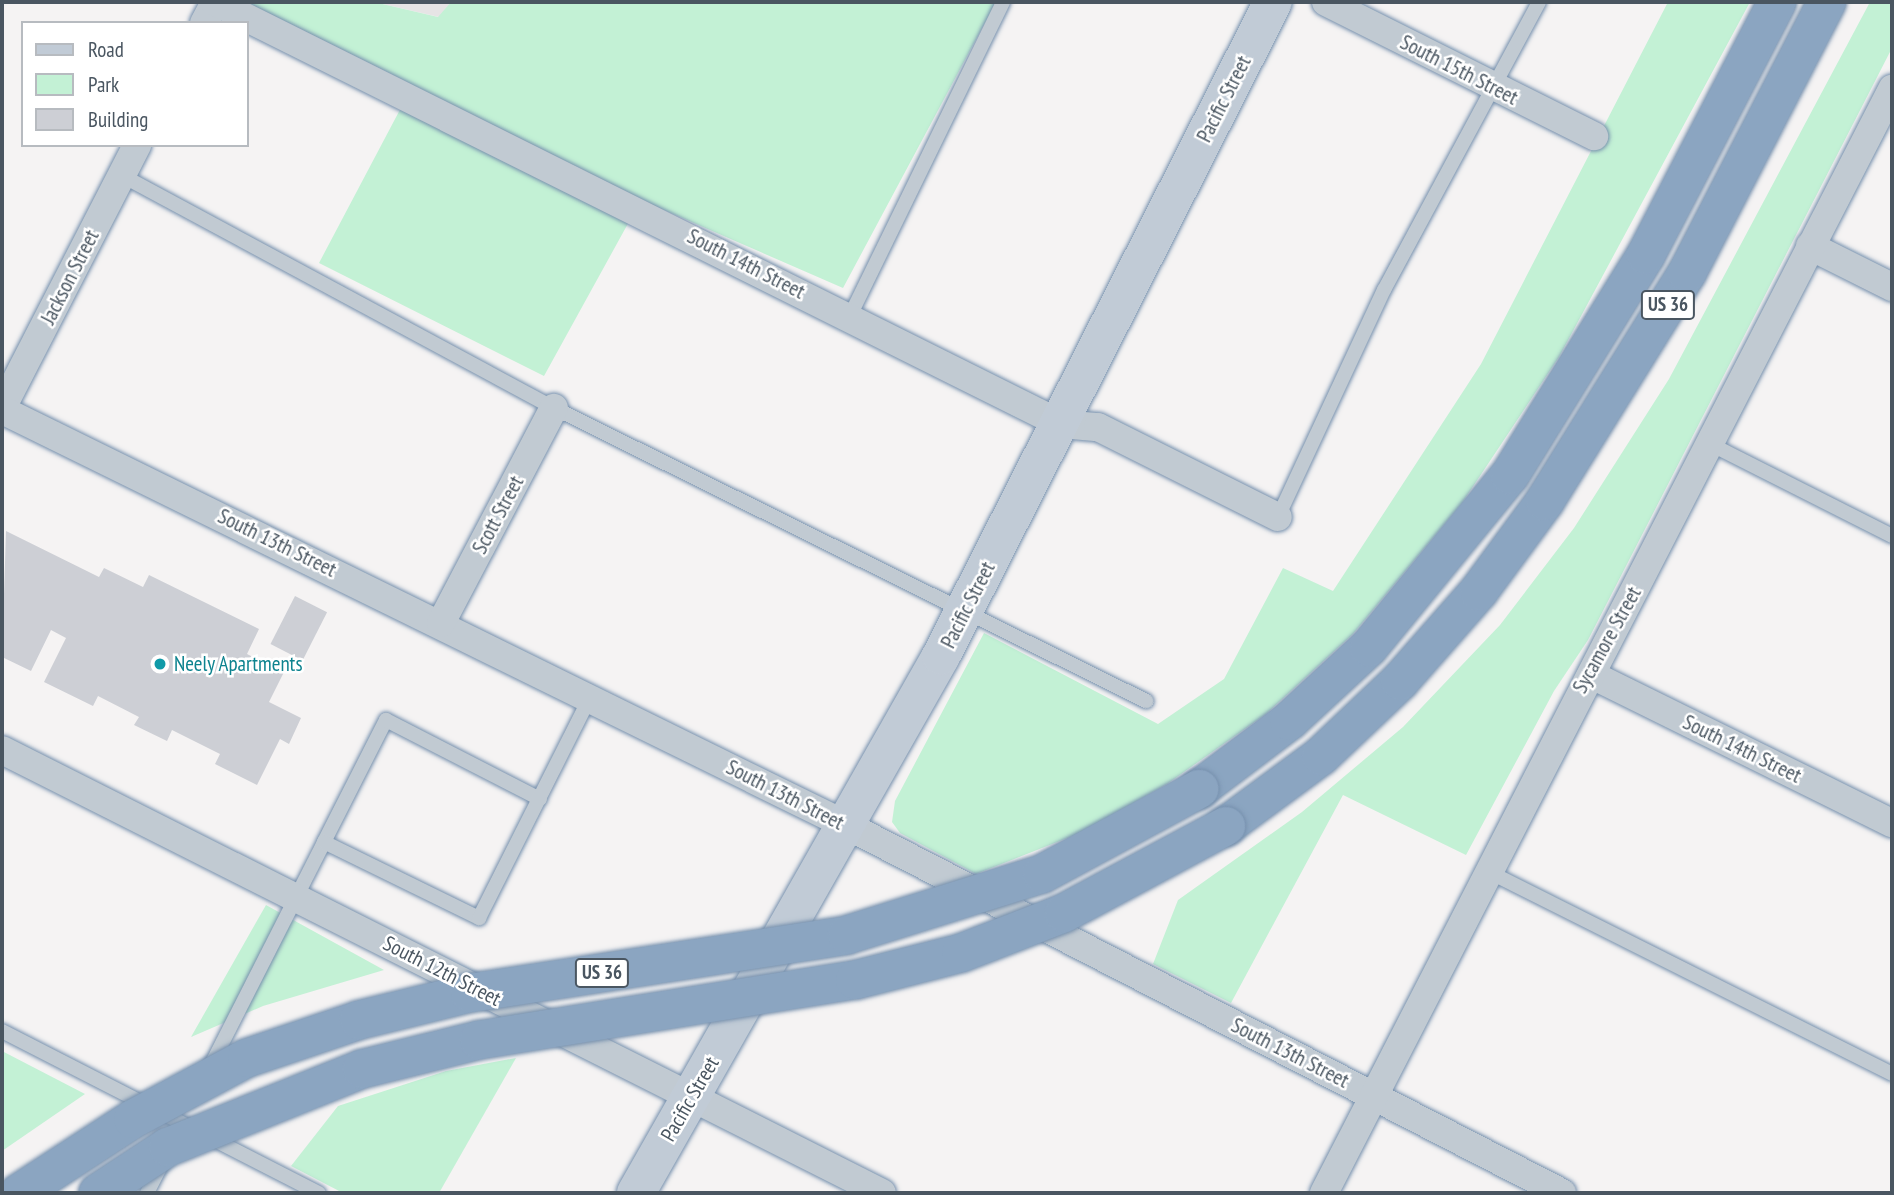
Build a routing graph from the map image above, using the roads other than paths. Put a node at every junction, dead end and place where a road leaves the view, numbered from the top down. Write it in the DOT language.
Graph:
graph roads {
  1 [pos="215,2"];
  2 [pos="1003,2"];
  3 [pos="1273,2"];
  4 [pos="1325,2"];
  5 [pos="1539,2"];
  6 [pos="1777,2"];
  7 [pos="1827,2"];
  8 [pos="205,21"];
  9 [pos="1495,89"];
  10 [pos="1892,89"];
  11 [pos="1594,136"];
  12 [pos="136,147"];
  13 [pos="121,175"];
  14 [pos="1810,246"];
  15 [pos="1892,287"];
  16 [pos="850,316"];
  17 [pos="554,408"];
  18 [pos="2,409"];
  19 [pos="1061,424"];
  20 [pos="1708,443"];
  21 [pos="1278,517"];
  22 [pos="1892,536"];
  23 [pos="966,608"];
  24 [pos="442,623"];
  25 [pos="1592,675"];
  26 [pos="590,697"];
  27 [pos="1146,701"];
  28 [pos="2,750"];
  29 [pos="540,799"];
  30 [pos="1892,823"];
  31 [pos="846,825"];
  32 [pos="324,842"];
  33 [pos="1487,871"];
  34 [pos="295,896"];
  35 [pos="2,1031"];
  36 [pos="1892,1074"];
  37 [pos="692,1096"];
  38 [pos="1373,1096"];
  39 [pos="182,1123"];
  40 [pos="19,1193"];
  41 [pos="98,1193"];
  42 [pos="147,1193"];
  43 [pos="319,1193"];
  44 [pos="636,1193"];
  45 [pos="882,1193"];
  46 [pos="1324,1193"];
  47 [pos="1562,1193"];
  1 -- 8 [label="street"];
  1 -- 16 [label="street, South 14th Street"];
  2 -- 16 [label="lane"];
  3 -- 19 [label="street, Pacific Street"];
  4 -- 9 [label="street, South 15th Street"];
  5 -- 9 [label="lane"];
  6 -- 40 [label="highway, US 36, bridge"];
  7 -- 41 [label="highway, US 36, bridge"];
  9 -- 11 [label="street, South 15th Street"];
  9 -- 21 [label="lane"];
  10 -- 14 [label="street, Sycamore Street"];
  12 -- 13 [label="street, Jackson Street"];
  13 -- 17 [label="lane"];
  13 -- 18 [label="street, Jackson Street"];
  14 -- 15 [label="street"];
  14 -- 20 [label="street, Sycamore Street"];
  16 -- 19 [label="street, South 14th Street"];
  17 -- 23 [label="lane"];
  17 -- 24 [label="street, Scott Street"];
  18 -- 24 [label="street, South 13th Street"];
  19 -- 21 [label="street, South 14th Street"];
  19 -- 23 [label="street, Pacific Street"];
  20 -- 22 [label="lane"];
  20 -- 25 [label="street, Sycamore Street"];
  23 -- 27 [label="lane"];
  23 -- 31 [label="street, Pacific Street"];
  24 -- 26 [label="street, South 13th Street"];
  25 -- 30 [label="street, South 14th Street"];
  25 -- 33 [label="street, Sycamore Street"];
  26 -- 29 [label="lane"];
  26 -- 31 [label="street, South 13th Street"];
  28 -- 34 [label="street, South 12th Street"];
  29 -- 32 [label="lane"];
  29 -- 32 [label="lane"];
  31 -- 37 [label="street, Pacific Street"];
  31 -- 38 [label="street, South 13th Street"];
  32 -- 34 [label="lane"];
  33 -- 36 [label="lane"];
  33 -- 38 [label="street, Sycamore Street"];
  34 -- 37 [label="street, South 12th Street"];
  34 -- 39 [label="lane"];
  35 -- 39 [label="lane"];
  37 -- 44 [label="street, Pacific Street"];
  37 -- 45 [label="street, South 12th Street"];
  38 -- 46 [label="street, Sycamore Street"];
  38 -- 47 [label="street, South 13th Street"];
  39 -- 42 [label="lane"];
  39 -- 43 [label="lane"];
}
